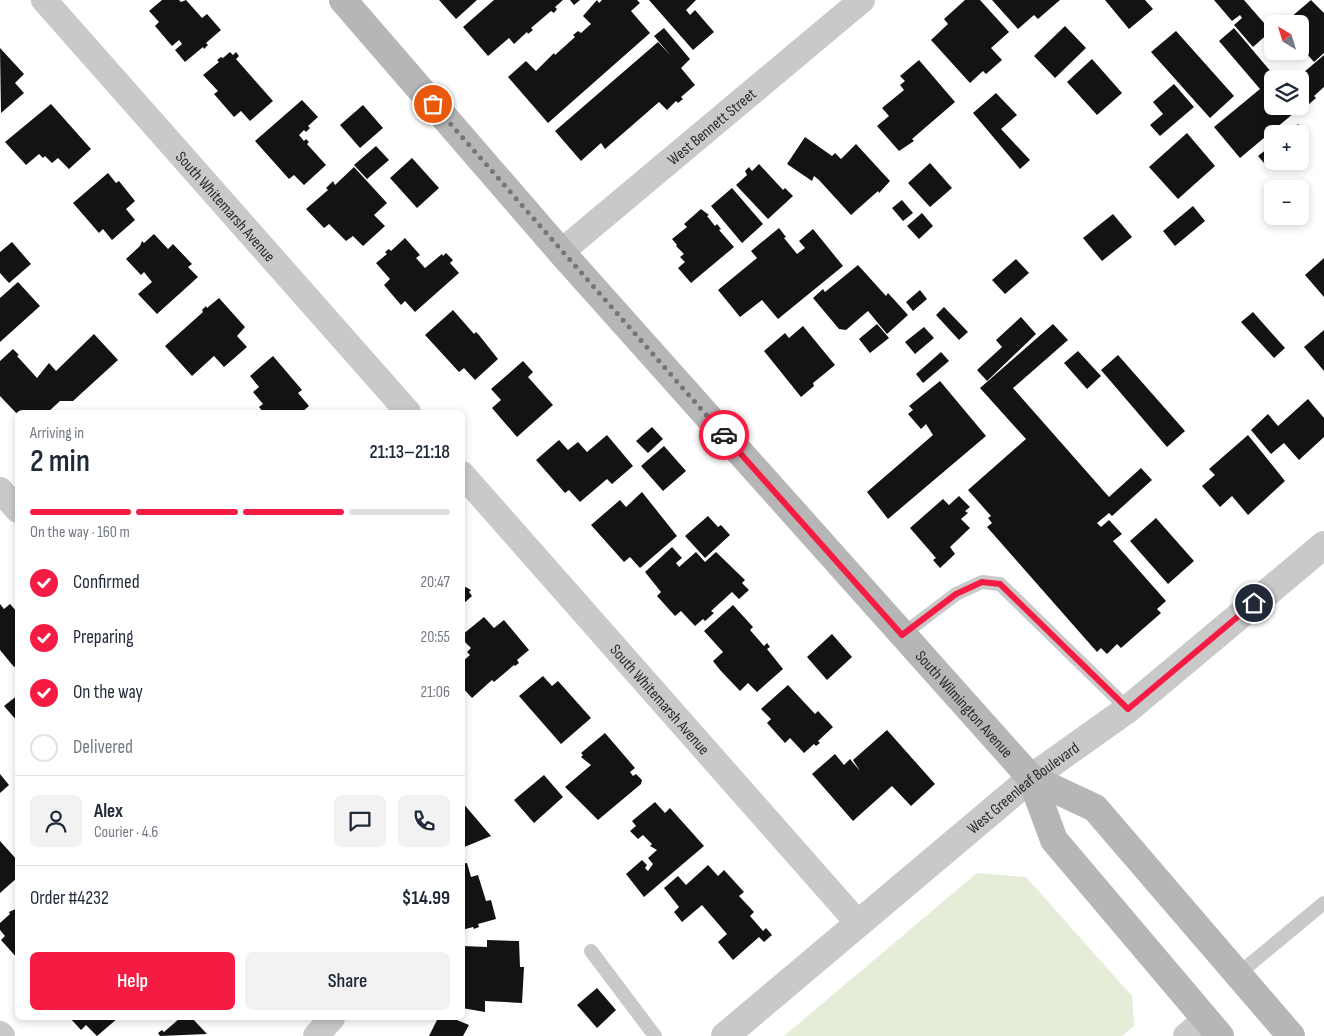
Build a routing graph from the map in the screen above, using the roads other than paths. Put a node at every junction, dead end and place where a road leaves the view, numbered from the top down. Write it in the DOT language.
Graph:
graph roads {
  1 [pos="44,0"];
  2 [pos="343,0"];
  3 [pos="862,0"];
  4 [pos="561,252"];
  5 [pos="406,410"];
  6 [pos="465,477"];
  7 [pos="0,490"];
  8 [pos="15,507"];
  9 [pos="1324,545"];
  10 [pos="902,635"];
  11 [pos="1128,709"];
  12 [pos="1031,778"];
  13 [pos="1324,903"];
  14 [pos="858,922"];
  15 [pos="591,951"];
  16 [pos="1237,975"];
  17 [pos="330,1020"];
  18 [pos="1204,1031"];
  19 [pos="316,1036"];
  20 [pos="655,1036"];
  21 [pos="726,1036"];
  22 [pos="1292,1036"];
  1 -- 5 [label="street, South Whitemarsh Avenue"];
  2 -- 4 [label="main road, South Wilmington Avenue"];
  3 -- 4 [label="street, West Bennett Street"];
  4 -- 10 [label="main road, South Wilmington Avenue"];
  6 -- 14 [label="street, South Whitemarsh Avenue"];
  7 -- 8 [label="street"];
  9 -- 11 [label="street, West Greenleaf Boulevard"];
  10 -- 11 [label="lane"];
  10 -- 12 [label="main road, South Wilmington Avenue"];
  11 -- 12 [label="street, West Greenleaf Boulevard"];
  12 -- 14 [label="street, West Greenleaf Boulevard"];
  12 -- 16 [label="main road, South Wilmington Avenue"];
  12 -- 18 [label="main road, South Wilmington Avenue"];
  13 -- 16 [label="lane"];
  14 -- 21 [label="street, West Greenleaf Boulevard"];
  15 -- 20 [label="lane"];
  16 -- 22 [label="main road, South Wilmington Avenue"];
  17 -- 19 [label="street"];
}
